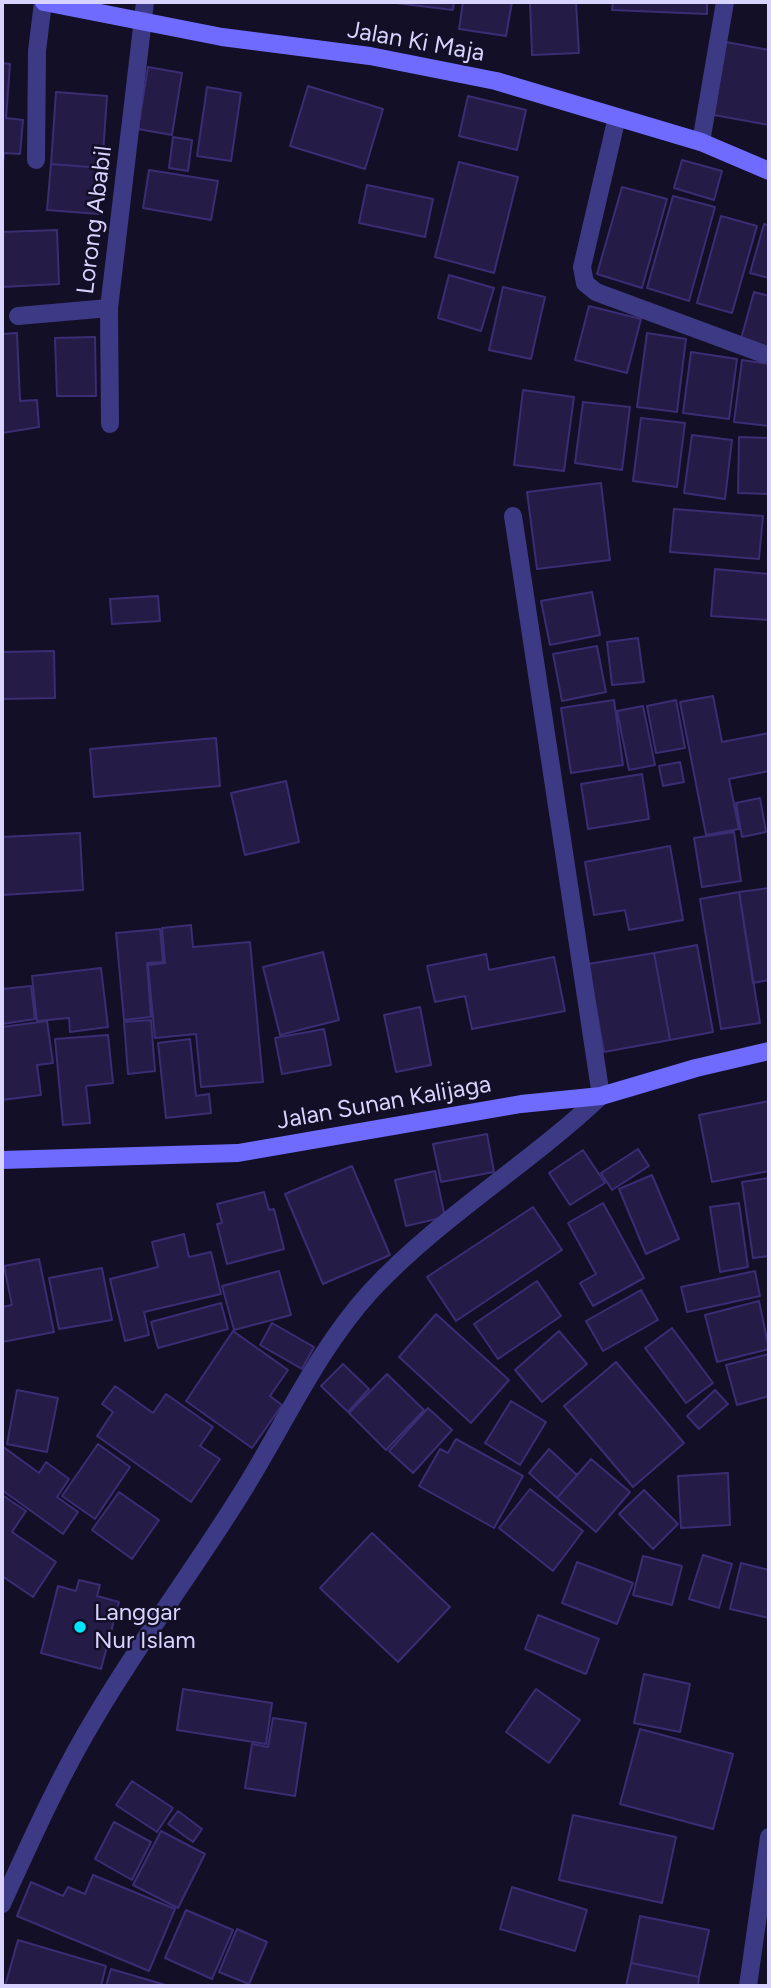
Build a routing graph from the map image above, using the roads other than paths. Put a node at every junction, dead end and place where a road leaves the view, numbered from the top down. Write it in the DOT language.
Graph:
graph roads {
  1 [pos="43,2"];
  2 [pos="145,2"];
  3 [pos="725,2"];
  4 [pos="143,22"];
  5 [pos="617,117"];
  6 [pos="701,142"];
  7 [pos="36,160"];
  8 [pos="769,172"];
  9 [pos="109,307"];
  10 [pos="18,316"];
  11 [pos="764,355"];
  12 [pos="110,424"];
  13 [pos="513,516"];
  14 [pos="769,1051"];
  15 [pos="601,1096"];
  16 [pos="2,1160"];
  17 [pos="769,1837"];
  18 [pos="2,1904"];
  19 [pos="748,1986"];
  1 -- 4 [label="street, Jalan Ki Maja"];
  1 -- 7 [label="street"];
  2 -- 4 [label="street, Lorong Ababil"];
  3 -- 6 [label="street"];
  4 -- 5 [label="street, Jalan Ki Maja"];
  4 -- 9 [label="street, Lorong Ababil"];
  5 -- 6 [label="street, Jalan Ki Maja"];
  5 -- 11 [label="street"];
  6 -- 8 [label="street, Jalan Ki Maja"];
  9 -- 10 [label="street"];
  9 -- 12 [label="street, Lorong Ababil"];
  13 -- 15 [label="street"];
  14 -- 15 [label="street, Jalan Sunan Kalijaga"];
  15 -- 16 [label="street, Jalan Sunan Kalijaga"];
  15 -- 18 [label="street"];
  17 -- 19 [label="street"];
}
